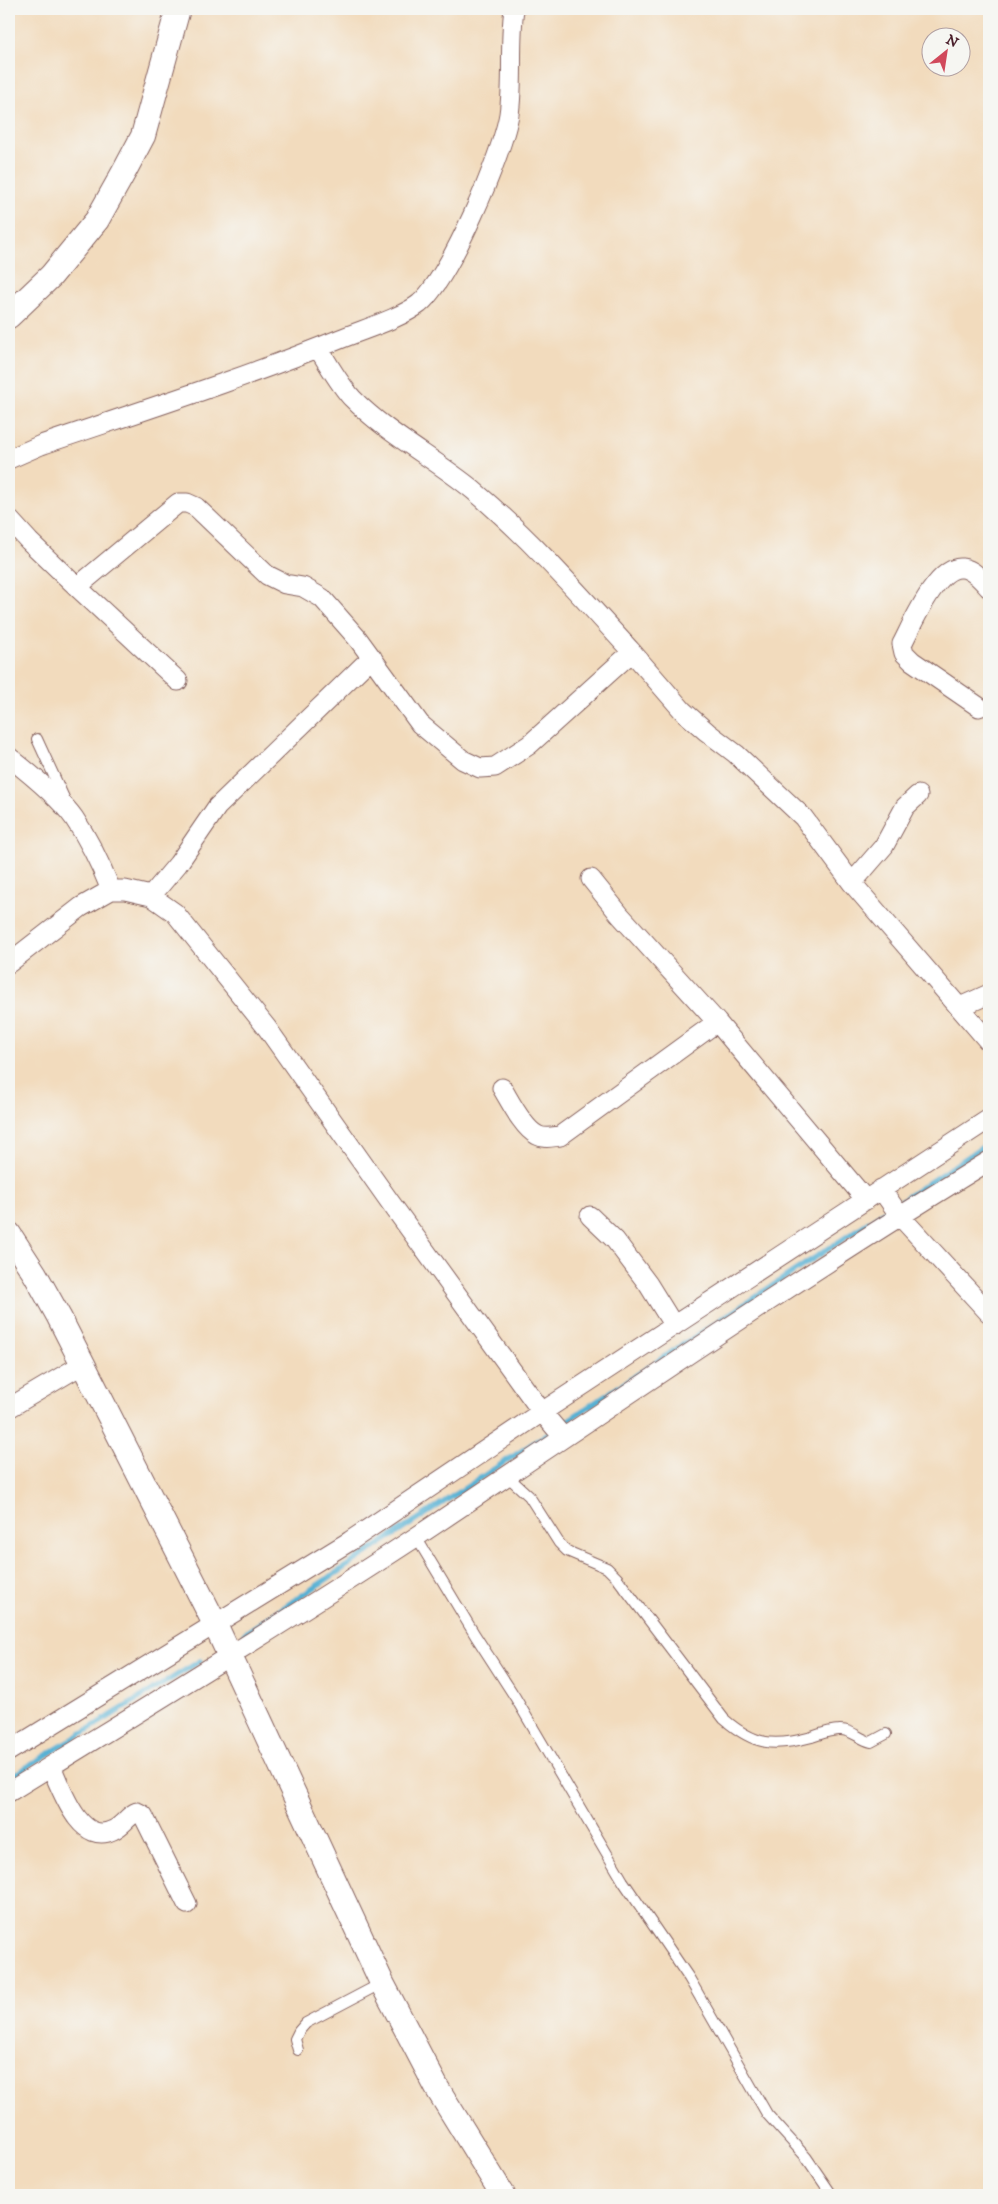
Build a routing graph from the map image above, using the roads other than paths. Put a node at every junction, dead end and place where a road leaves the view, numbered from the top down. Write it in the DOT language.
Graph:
graph roads {
  1 [pos="178,9"];
  2 [pos="514,9"];
  3 [pos="9,316"];
  4 [pos="318,348"];
  5 [pos="9,459"];
  6 [pos="9,519"];
  7 [pos="77,587"];
  8 [pos="989,588"];
  9 [pos="632,652"];
  10 [pos="372,657"];
  11 [pos="178,681"];
  12 [pos="979,708"];
  13 [pos="37,739"];
  14 [pos="9,756"];
  15 [pos="918,794"];
  16 [pos="73,816"];
  17 [pos="591,879"];
  18 [pos="852,883"];
  19 [pos="111,890"];
  20 [pos="151,896"];
  21 [pos="9,963"];
  22 [pos="989,994"];
  23 [pos="960,1007"];
  24 [pos="717,1022"];
  25 [pos="989,1042"];
  26 [pos="502,1088"];
  27 [pos="989,1118"];
  28 [pos="989,1161"];
  29 [pos="866,1200"];
  30 [pos="891,1203"];
  31 [pos="590,1216"];
  32 [pos="9,1234"];
  33 [pos="989,1313"];
  34 [pos="674,1326"];
  35 [pos="83,1364"];
  36 [pos="9,1408"];
  37 [pos="553,1425"];
  38 [pos="506,1475"];
  39 [pos="416,1537"];
  40 [pos="216,1624"];
  41 [pos="231,1656"];
  42 [pos="886,1734"];
  43 [pos="9,1751"];
  44 [pos="51,1766"];
  45 [pos="9,1792"];
  46 [pos="187,1904"];
  47 [pos="382,1982"];
  48 [pos="298,2050"];
  49 [pos="503,2195"];
  50 [pos="832,2195"];
  1 -- 3 [label="street"];
  2 -- 4 [label="street"];
  4 -- 5 [label="street"];
  4 -- 9 [label="street"];
  6 -- 7 [label="street"];
  7 -- 10 [label="street"];
  7 -- 11 [label="street"];
  8 -- 12 [label="street"];
  9 -- 10 [label="street"];
  9 -- 18 [label="street"];
  10 -- 20 [label="street"];
  13 -- 16 [label="lane"];
  14 -- 16 [label="street"];
  15 -- 18 [label="street"];
  16 -- 19 [label="street"];
  17 -- 24 [label="street"];
  18 -- 23 [label="street"];
  19 -- 20 [label="street"];
  19 -- 21 [label="street"];
  20 -- 37 [label="street"];
  22 -- 23 [label="street"];
  23 -- 25 [label="street"];
  24 -- 26 [label="street"];
  24 -- 29 [label="street"];
  27 -- 30 [label="street"];
  28 -- 30 [label="street"];
  29 -- 30 [label="street"];
  29 -- 34 [label="street"];
  30 -- 33 [label="street"];
  30 -- 37 [label="street"];
  31 -- 34 [label="street"];
  32 -- 35 [label="street"];
  34 -- 37 [label="street"];
  35 -- 36 [label="street"];
  35 -- 40 [label="street"];
  37 -- 38 [label="street"];
  37 -- 40 [label="street"];
  38 -- 39 [label="street"];
  38 -- 42 [label="lane"];
  39 -- 41 [label="street"];
  39 -- 50 [label="lane"];
  40 -- 41 [label="street"];
  40 -- 43 [label="street"];
  41 -- 44 [label="street"];
  41 -- 47 [label="street"];
  44 -- 45 [label="street"];
  44 -- 46 [label="street"];
  47 -- 48 [label="lane"];
  47 -- 49 [label="street"];
}
